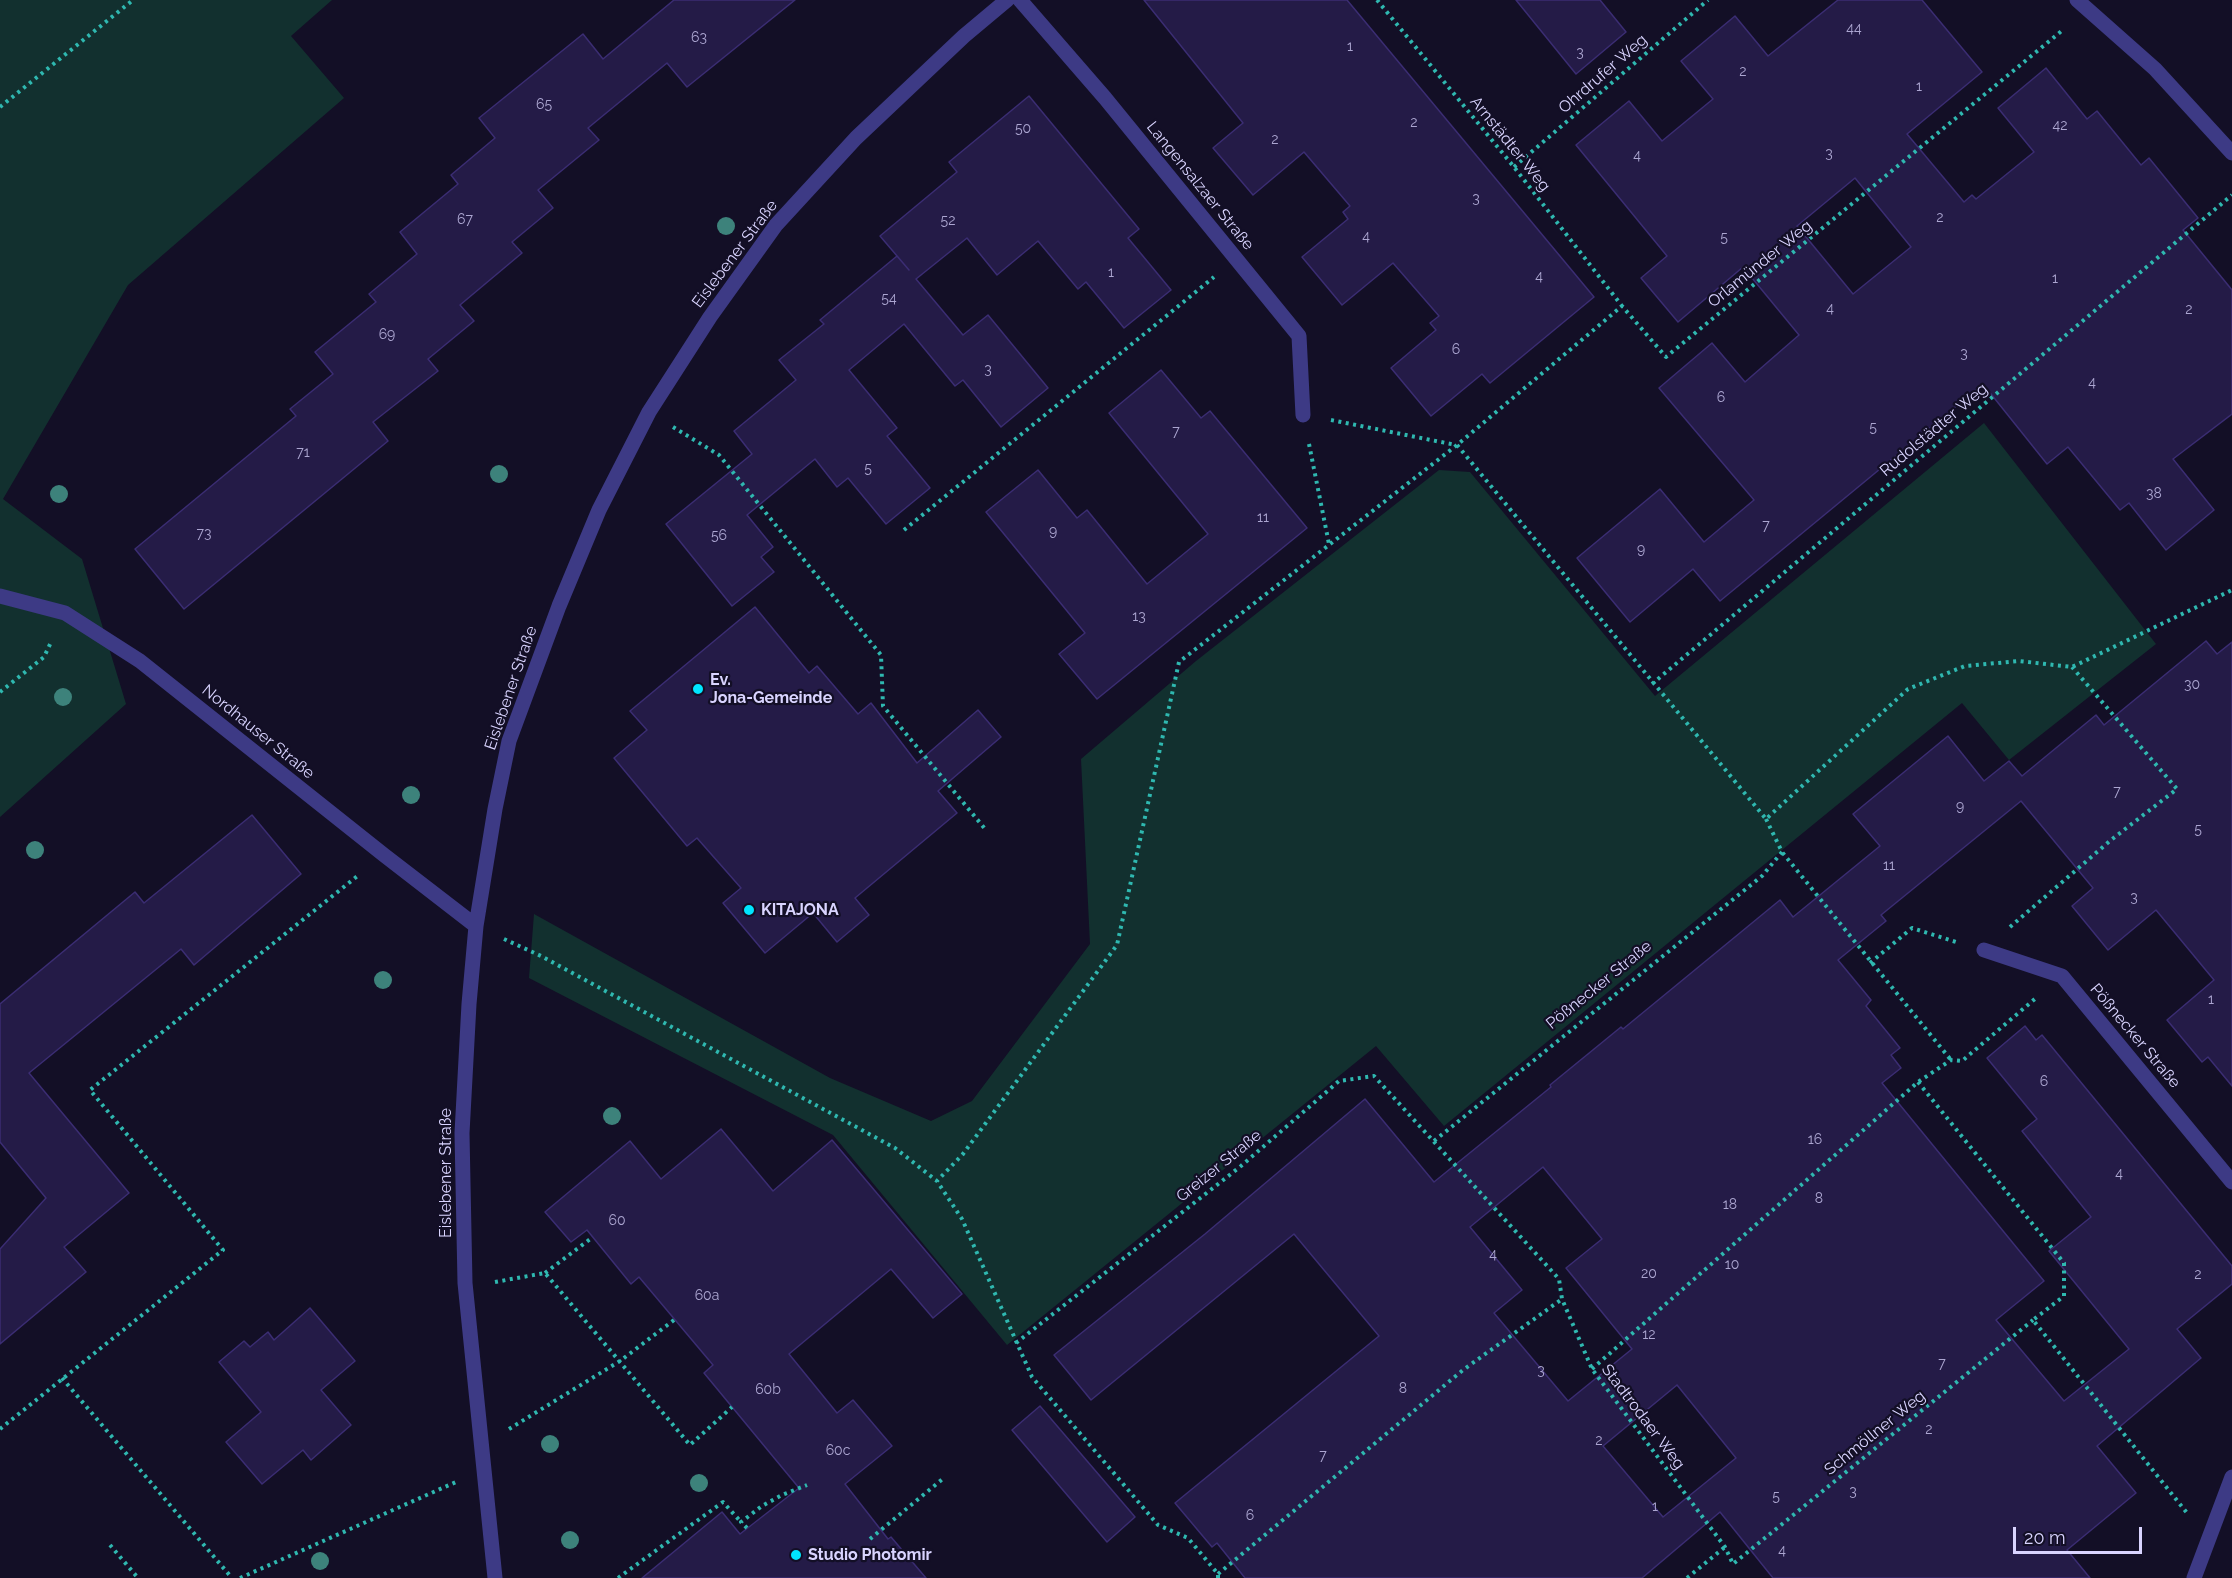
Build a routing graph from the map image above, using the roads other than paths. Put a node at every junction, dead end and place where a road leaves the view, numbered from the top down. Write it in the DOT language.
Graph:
graph roads {
  1 [pos="1007,0"];
  2 [pos="1020,0"];
  3 [pos="2082,4"];
  4 [pos="2232,153"];
  5 [pos="1303,415"];
  6 [pos="0,596"];
  7 [pos="477,926"];
  8 [pos="1983,950"];
  9 [pos="2232,1182"];
  10 [pos="2232,1477"];
  11 [pos="495,1578"];
  12 [pos="2194,1578"];
  1 -- 7 [label="street, Eislebener Straße"];
  2 -- 5 [label="street, Langensalzaer Straße"];
  3 -- 4 [label="street"];
  6 -- 7 [label="street, Nordhauser Straße"];
  7 -- 11 [label="street, Eislebener Straße"];
  8 -- 9 [label="street, Pößnecker Straße"];
  10 -- 12 [label="street"];
}
